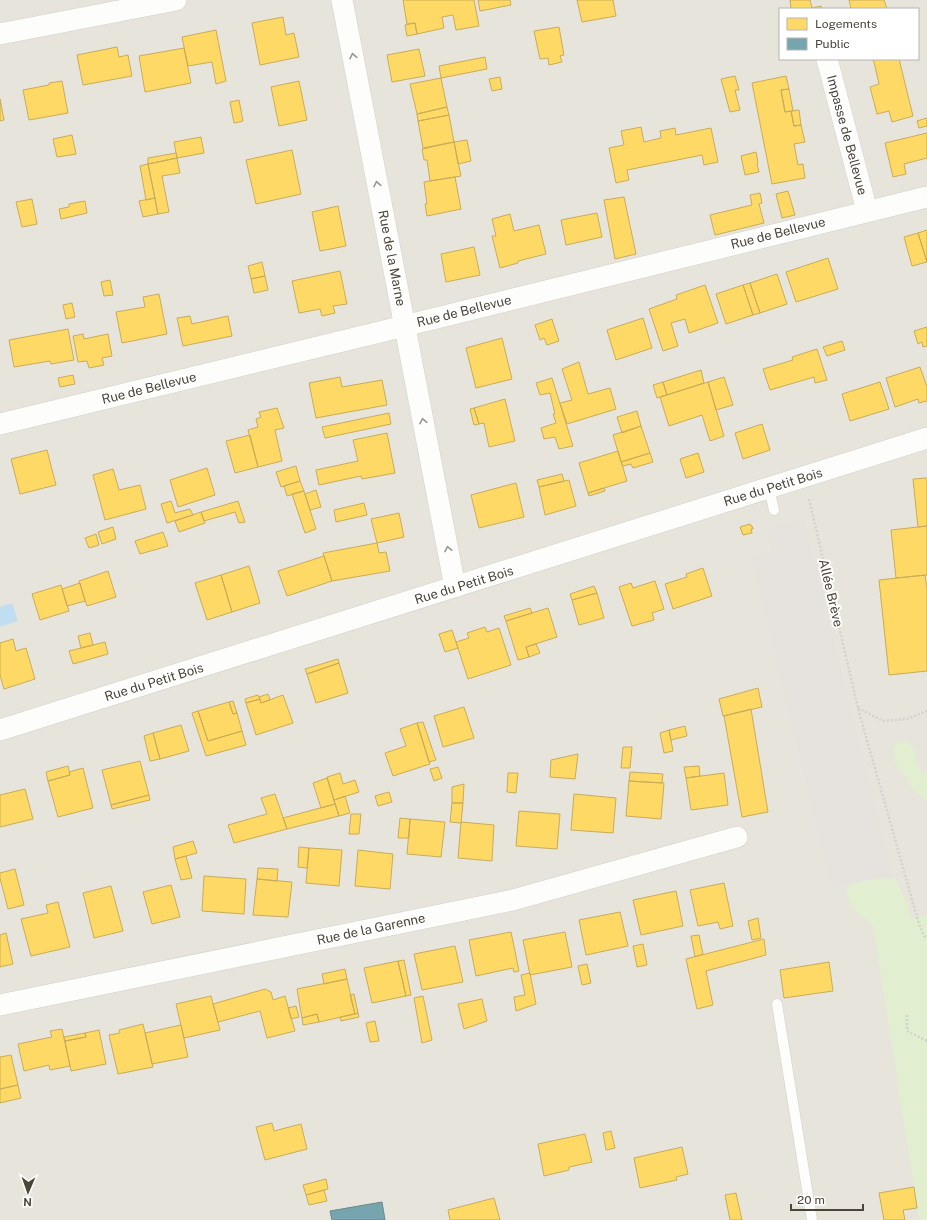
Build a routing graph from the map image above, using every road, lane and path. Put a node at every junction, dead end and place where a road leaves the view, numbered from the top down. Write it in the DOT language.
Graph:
graph roads {
  1 [pos="176,0"];
  2 [pos="342,0"];
  3 [pos="0,34"];
  4 [pos="827,60"];
  5 [pos="927,197"];
  6 [pos="867,211"];
  7 [pos="405,326"];
  8 [pos="0,424"];
  9 [pos="927,438"];
  10 [pos="804,478"];
  11 [pos="769,488"];
  12 [pos="774,510"];
  13 [pos="455,587"];
  14 [pos="858,708"];
  15 [pos="927,710"];
  16 [pos="0,730"];
  17 [pos="737,838"];
  18 [pos="927,937"];
  19 [pos="777,1004"];
  20 [pos="0,1005"];
  21 [pos="907,1015"];
  22 [pos="927,1041"];
  23 [pos="812,1220"];
  1 -- 3 [label="street"];
  7 -- 2 [label="street, Rue de la Marne, one-way"];
  4 -- 6 [label="street, Impasse de Bellevue"];
  5 -- 6 [label="street, Rue de Bellevue"];
  6 -- 7 [label="street, Rue de Bellevue"];
  7 -- 8 [label="street, Rue de Bellevue"];
  13 -- 7 [label="street, Rue de la Marne, one-way"];
  9 -- 10 [label="street, Rue du Petit Bois"];
  10 -- 11 [label="street, Rue du Petit Bois"];
  10 -- 14 [label="path, Allée Brève"];
  11 -- 12 [label="lane"];
  11 -- 13 [label="street, Rue du Petit Bois"];
  13 -- 16 [label="street, Rue du Petit Bois"];
  14 -- 15 [label="path"];
  14 -- 18 [label="path, Allée Brève"];
  17 -- 20 [label="street, Rue de la Garenne"];
  19 -- 23 [label="lane"];
  21 -- 22 [label="path"];
}
